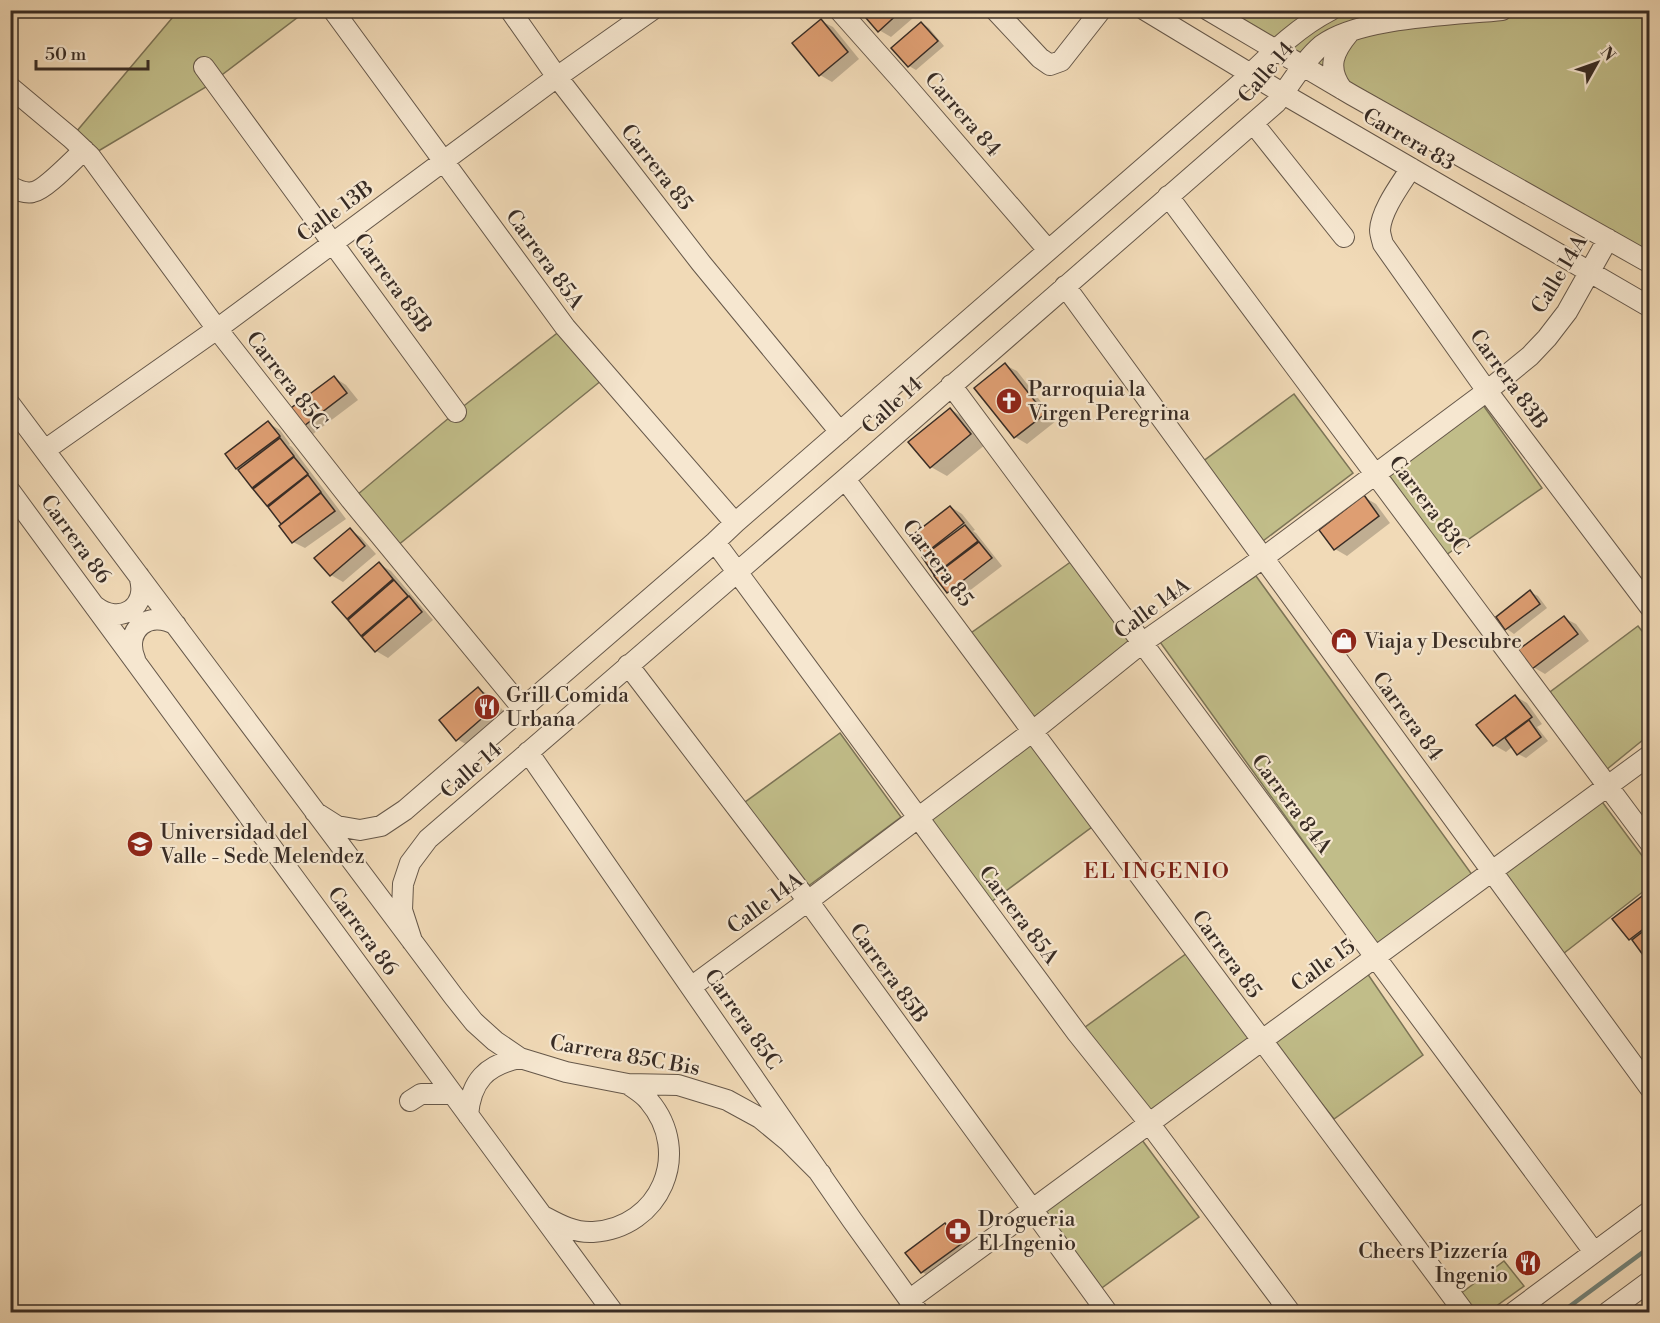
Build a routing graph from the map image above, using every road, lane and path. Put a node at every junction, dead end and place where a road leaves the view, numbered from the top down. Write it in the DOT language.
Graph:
graph roads {
  1 [pos="333,10"];
  2 [pos="510,10"];
  3 [pos="652,10"];
  4 [pos="839,10"];
  5 [pos="995,10"];
  6 [pos="1101,10"];
  7 [pos="1145,10"];
  8 [pos="1208,10"];
  9 [pos="1331,10"];
  10 [pos="1502,10"];
  11 [pos="1350,32"];
  12 [pos="1275,50"];
  13 [pos="1304,66"];
  14 [pos="204,67"];
  15 [pos="1251,74"];
  16 [pos="557,77"];
  17 [pos="10,87"];
  18 [pos="1342,89"];
  19 [pos="1283,94"];
  20 [pos="1253,123"];
  21 [pos="84,150"];
  22 [pos="444,162"];
  23 [pos="1411,168"];
  24 [pos="11,187"];
  25 [pos="1168,196"];
  26 [pos="1344,237"];
  27 [pos="1608,239"];
  28 [pos="333,242"];
  29 [pos="1048,250"];
  30 [pos="1650,262"];
  31 [pos="1591,272"];
  32 [pos="1065,286"];
  33 [pos="1650,307"];
  34 [pos="217,329"];
  35 [pos="951,385"];
  36 [pos="1487,391"];
  37 [pos="10,404"];
  38 [pos="456,412"];
  39 [pos="840,432"];
  40 [pos="45,450"];
  41 [pos="1375,473"];
  42 [pos="845,479"];
  43 [pos="10,490"];
  44 [pos="735,523"];
  45 [pos="715,542"];
  46 [pos="1263,558"];
  47 [pos="737,572"];
  48 [pos="138,574"];
  49 [pos="95,606"];
  50 [pos="1650,607"];
  51 [pos="176,625"];
  52 [pos="1142,643"];
  53 [pos="136,662"];
  54 [pos="628,665"];
  55 [pos="523,709"];
  56 [pos="1033,731"];
  57 [pos="528,752"];
  58 [pos="1650,754"];
  59 [pos="1607,786"];
  60 [pos="315,812"];
  61 [pos="917,817"];
  62 [pos="1650,843"];
  63 [pos="1491,871"];
  64 [pos="808,902"];
  65 [pos="412,941"];
  66 [pos="1375,957"];
  67 [pos="691,987"];
  68 [pos="454,997"];
  69 [pos="1261,1041"];
  70 [pos="520,1058"];
  71 [pos="431,1064"];
  72 [pos="628,1084"];
  73 [pos="1650,1088"];
  74 [pos="452,1094"];
  75 [pos="468,1115"];
  76 [pos="1149,1123"];
  77 [pos="821,1174"];
  78 [pos="1031,1210"];
  79 [pos="1650,1211"];
  80 [pos="542,1215"];
  81 [pos="1594,1252"];
  82 [pos="1650,1281"];
  83 [pos="914,1306"];
  84 [pos="1631,1306"];
  85 [pos="613,1312"];
  86 [pos="1107,1312"];
  87 [pos="1290,1312"];
  88 [pos="1464,1312"];
  89 [pos="1514,1312"];
  90 [pos="1608,1312"];
  1 -- 22 [label="street, Carrera 85A"];
  2 -- 16 [label="street, Carrera 85"];
  3 -- 16 [label="street, Calle 13B"];
  4 -- 29 [label="street, Carrera 84"];
  5 -- 6 [label="street"];
  7 -- 15 [label="street, Carrera 83"];
  8 -- 12 [label="street, Carrera 83"];
  9 -- 12 [label="street, Calle 14"];
  10 -- 11 [label="street, Calle 14"];
  11 -- 13 [label="street, Calle 14"];
  11 -- 18 [label="street"];
  12 -- 13 [label="street, Carrera 83"];
  12 -- 15 [label="street, Calle 14"];
  13 -- 18 [label="street, Carrera 83"];
  13 -- 19 [label="street, Calle 14"];
  14 -- 28 [label="street, Carrera 85B"];
  15 -- 19 [label="street, Carrera 83"];
  15 -- 29 [label="street, Calle 14"];
  16 -- 22 [label="street, Calle 13B"];
  16 -- 39 [label="street, Carrera 85"];
  17 -- 21 [label="street, Carrera 85C"];
  18 -- 27 [label="street, Carrera 83"];
  19 -- 20 [label="street, Calle 14"];
  19 -- 23 [label="street, Carrera 83"];
  20 -- 25 [label="street, Calle 14"];
  20 -- 26 [label="street"];
  21 -- 24 [label="street"];
  21 -- 34 [label="street, Carrera 85C"];
  22 -- 28 [label="street, Calle 13B"];
  22 -- 44 [label="street, Carrera 85A"];
  23 -- 31 [label="street, Carrera 83"];
  23 -- 36 [label="street, Carrera 83B"];
  25 -- 32 [label="street, Calle 14"];
  25 -- 41 [label="street, Carrera 83C"];
  27 -- 30 [label="street, Carrera 83"];
  27 -- 31 [label="street, Calle 14A"];
  28 -- 34 [label="street, Calle 13B"];
  28 -- 38 [label="street, Carrera 85B"];
  29 -- 39 [label="street, Calle 14"];
  31 -- 33 [label="street, Carrera 83"];
  31 -- 36 [label="street, Calle 14A"];
  32 -- 35 [label="street, Calle 14"];
  32 -- 46 [label="street, Carrera 84"];
  34 -- 40 [label="street, Calle 13B"];
  34 -- 55 [label="street, Carrera 85C"];
  35 -- 42 [label="street, Calle 14"];
  35 -- 52 [label="street, Carrera 84A"];
  36 -- 41 [label="street, Calle 14A"];
  36 -- 50 [label="street, Carrera 83B"];
  37 -- 40 [label="street, Carrera 86"];
  39 -- 44 [label="street, Calle 14"];
  40 -- 48 [label="street, Carrera 86"];
  41 -- 46 [label="street, Calle 14A"];
  41 -- 59 [label="street, Carrera 83C"];
  42 -- 47 [label="street, Calle 14"];
  42 -- 56 [label="street, Carrera 85"];
  43 -- 49 [label="street, Carrera 86"];
  44 -- 45 [label="street, Calle 14"];
  45 -- 47 [label="street, Carrera 85A"];
  45 -- 55 [label="street, Calle 14"];
  46 -- 52 [label="street, Calle 14A"];
  46 -- 63 [label="street, Carrera 84"];
  47 -- 54 [label="street, Calle 14"];
  47 -- 61 [label="street, Carrera 85A"];
  48 -- 49 [label="street"];
  48 -- 51 [label="street, Carrera 86"];
  49 -- 53 [label="street, Carrera 86"];
  51 -- 53 [label="street"];
  51 -- 60 [label="street, Carrera 86"];
  52 -- 56 [label="street, Calle 14A"];
  52 -- 66 [label="street, Carrera 84A"];
  53 -- 71 [label="street, Carrera 86"];
  54 -- 57 [label="street, Calle 14"];
  54 -- 64 [label="street, Carrera 85B"];
  55 -- 60 [label="street, Calle 14"];
  56 -- 61 [label="street, Calle 14A"];
  56 -- 69 [label="street, Carrera 85"];
  57 -- 65 [label="street, Calle 14"];
  57 -- 67 [label="street, Carrera 85C"];
  58 -- 59 [label="street, Calle 15"];
  59 -- 62 [label="street, Carrera 83C"];
  59 -- 63 [label="street, Calle 15"];
  60 -- 65 [label="street, Carrera 86"];
  61 -- 64 [label="street, Calle 14A"];
  61 -- 76 [label="street, Carrera 85A"];
  63 -- 66 [label="street, Calle 15"];
  63 -- 73 [label="street, Carrera 84"];
  64 -- 67 [label="street, Calle 14A"];
  64 -- 78 [label="street, Carrera 85B"];
  65 -- 68 [label="street, Carrera 86"];
  66 -- 69 [label="street, Calle 15"];
  66 -- 81 [label="street, Carrera 84A"];
  67 -- 77 [label="street, Carrera 85C"];
  68 -- 70 [label="street, Carrera 85C Bis"];
  69 -- 76 [label="street, Calle 15"];
  69 -- 88 [label="street, Carrera 85"];
  70 -- 72 [label="street, Carrera 85C Bis"];
  70 -- 75 [label="street"];
  71 -- 74 [label="street, Carrera 86"];
  71 -- 74 [label="street"];
  72 -- 77 [label="street, Carrera 85C Bis"];
  72 -- 80 [label="street"];
  74 -- 75 [label="street, Carrera 86"];
  75 -- 80 [label="street, Carrera 86"];
  76 -- 78 [label="street, Calle 15"];
  76 -- 87 [label="street, Carrera 85A"];
  77 -- 83 [label="street, Carrera 85C"];
  78 -- 83 [label="street, Calle 15"];
  78 -- 86 [label="street, Carrera 85B"];
  79 -- 81 [label="street"];
  80 -- 85 [label="street, Carrera 86"];
  81 -- 89 [label="street"];
  82 -- 84 [label="street"];
  84 -- 90 [label="street"];
}
